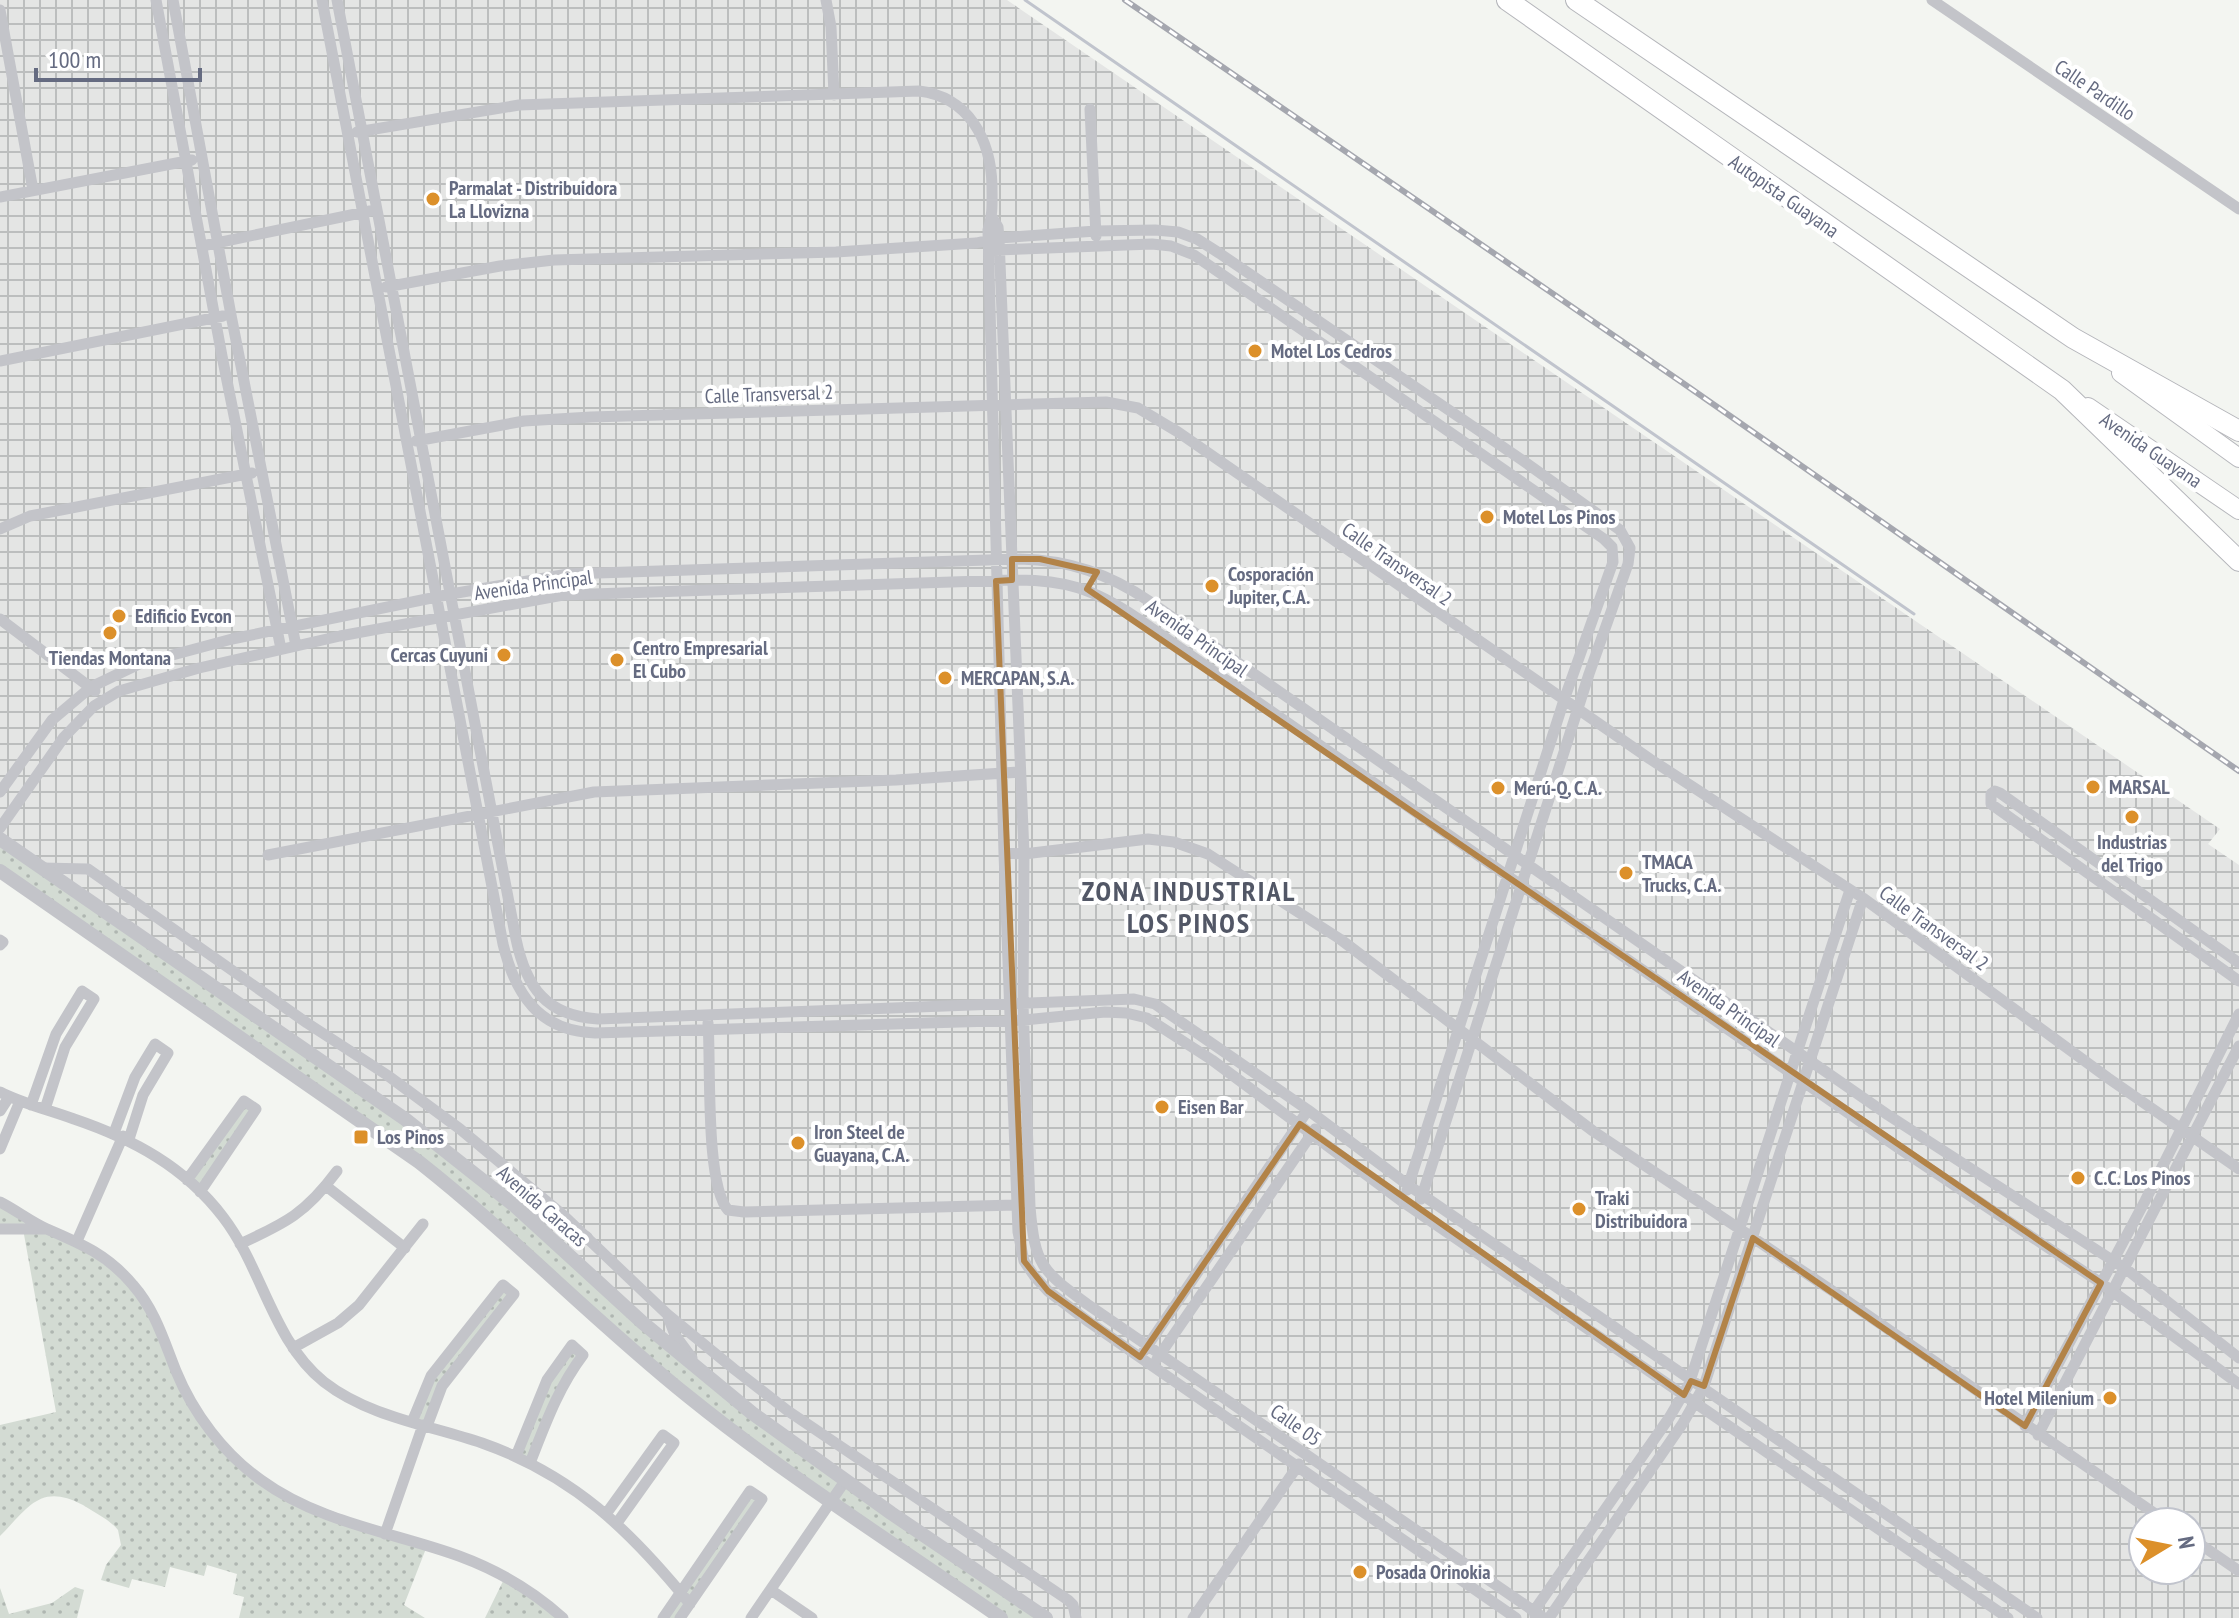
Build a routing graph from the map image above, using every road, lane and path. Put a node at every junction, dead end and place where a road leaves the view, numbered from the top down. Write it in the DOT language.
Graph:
graph roads {
  1 [pos="157,0"];
  2 [pos="173,0"];
  3 [pos="322,0"];
  4 [pos="337,0"];
  5 [pos="826,0"];
  6 [pos="1507,0"];
  7 [pos="1576,0"];
  8 [pos="1932,0"];
  9 [pos="0,10"];
  10 [pos="834,95"];
  11 [pos="1090,109"];
  12 [pos="363,131"];
  13 [pos="348,133"];
  14 [pos="202,157"];
  15 [pos="186,161"];
  16 [pos="33,190"];
  17 [pos="0,197"];
  18 [pos="2239,209"];
  19 [pos="378,210"];
  20 [pos="363,213"];
  21 [pos="1096,231"];
  22 [pos="218,243"];
  23 [pos="990,244"];
  24 [pos="1207,244"];
  25 [pos="202,246"];
  26 [pos="1096,246"];
  27 [pos="1202,259"];
  28 [pos="392,286"];
  29 [pos="1271,288"];
  30 [pos="377,289"];
  31 [pos="1263,302"];
  32 [pos="231,315"];
  33 [pos="216,318"];
  34 [pos="2073,338"];
  35 [pos="1369,355"];
  36 [pos="0,361"];
  37 [pos="1361,370"];
  38 [pos="2062,390"];
  39 [pos="1006,405"];
  40 [pos="990,406"];
  41 [pos="2239,431"];
  42 [pos="422,440"];
  43 [pos="407,443"];
  44 [pos="2239,458"];
  45 [pos="262,472"];
  46 [pos="248,474"];
  47 [pos="1570,493"];
  48 [pos="1560,508"];
  49 [pos="2239,510"];
  50 [pos="0,529"];
  51 [pos="1612,547"];
  52 [pos="1630,548"];
  53 [pos="1012,559"];
  54 [pos="995,560"];
  55 [pos="2239,561"];
  56 [pos="649,570"];
  57 [pos="597,572"];
  58 [pos="1097,572"];
  59 [pos="1012,580"];
  60 [pos="996,581"];
  61 [pos="1117,582"];
  62 [pos="1087,589"];
  63 [pos="650,591"];
  64 [pos="598,593"];
  65 [pos="451,594"];
  66 [pos="437,597"];
  67 [pos="1108,600"];
  68 [pos="454,615"];
  69 [pos="441,617"];
  70 [pos="0,619"];
  71 [pos="291,626"];
  72 [pos="276,630"];
  73 [pos="296,646"];
  74 [pos="281,649"];
  75 [pos="91,687"];
  76 [pos="102,700"];
  77 [pos="1564,700"];
  78 [pos="1578,710"];
  79 [pos="1020,772"];
  80 [pos="1001,774"];
  81 [pos="0,792"];
  82 [pos="491,811"];
  83 [pos="478,813"];
  84 [pos="0,828"];
  85 [pos="0,839"];
  86 [pos="1004,853"];
  87 [pos="1024,854"];
  88 [pos="268,855"];
  89 [pos="1513,856"];
  90 [pos="1528,866"];
  91 [pos="42,868"];
  92 [pos="0,871"];
  93 [pos="1507,876"];
  94 [pos="1521,886"];
  95 [pos="1850,890"];
  96 [pos="1863,898"];
  97 [pos="513,923"];
  98 [pos="500,926"];
  99 [pos="2239,963"];
  100 [pos="1819,981"];
  101 [pos="2239,981"];
  102 [pos="1834,989"];
  103 [pos="1141,1000"];
  104 [pos="1023,1004"];
  105 [pos="1009,1005"];
  106 [pos="1136,1014"];
  107 [pos="2239,1014"];
  108 [pos="707,1015"];
  109 [pos="1009,1020"];
  110 [pos="1024,1020"];
  111 [pos="1458,1029"];
  112 [pos="708,1030"];
  113 [pos="1472,1038"];
  114 [pos="2239,1046"];
  115 [pos="1796,1052"];
  116 [pos="1810,1061"];
  117 [pos="1790,1072"];
  118 [pos="1804,1082"];
  119 [pos="15,1099"];
  120 [pos="1012,1104"];
  121 [pos="1027,1104"];
  122 [pos="45,1109"];
  123 [pos="1308,1110"];
  124 [pos="0,1111"];
  125 [pos="1321,1122"];
  126 [pos="1300,1124"];
  127 [pos="2181,1129"];
  128 [pos="1312,1133"];
  129 [pos="122,1136"];
  130 [pos="2192,1137"];
  131 [pos="0,1149"];
  132 [pos="2239,1169"];
  133 [pos="337,1171"];
  134 [pos="479,1178"];
  135 [pos="187,1180"];
  136 [pos="1408,1185"];
  137 [pos="326,1186"];
  138 [pos="200,1192"];
  139 [pos="1422,1195"];
  140 [pos="0,1202"];
  141 [pos="1403,1202"];
  142 [pos="1016,1205"];
  143 [pos="1417,1211"];
  144 [pos="423,1224"];
  145 [pos="0,1229"];
  146 [pos="46,1229"];
  147 [pos="1739,1229"];
  148 [pos="586,1238"];
  149 [pos="1753,1238"];
  150 [pos="77,1241"];
  151 [pos="240,1244"];
  152 [pos="405,1248"];
  153 [pos="2113,1262"];
  154 [pos="2126,1269"];
  155 [pos="2101,1283"];
  156 [pos="2114,1291"];
  157 [pos="667,1314"];
  158 [pos="1148,1345"];
  159 [pos="293,1348"];
  160 [pos="1160,1354"];
  161 [pos="1140,1357"];
  162 [pos="2239,1358"];
  163 [pos="1152,1366"];
  164 [pos="705,1376"];
  165 [pos="1690,1381"];
  166 [pos="2239,1384"];
  167 [pos="1703,1389"];
  168 [pos="1684,1395"];
  169 [pos="1695,1403"];
  170 [pos="421,1424"];
  171 [pos="2025,1426"];
  172 [pos="2038,1435"];
  173 [pos="1306,1454"];
  174 [pos="516,1456"];
  175 [pos="530,1463"];
  176 [pos="1297,1467"];
  177 [pos="845,1481"];
  178 [pos="832,1501"];
  179 [pos="2143,1506"];
  180 [pos="606,1514"];
  181 [pos="617,1523"];
  182 [pos="385,1534"];
  183 [pos="2207,1549"];
  184 [pos="1964,1568"];
  185 [pos="2239,1571"];
  186 [pos="1956,1582"];
  187 [pos="771,1590"];
  188 [pos="681,1593"];
  189 [pos="690,1604"];
  190 [pos="1541,1616"];
  191 [pos="2031,1616"];
  192 [pos="563,1618"];
  193 [pos="663,1618"];
  194 [pos="680,1618"];
  195 [pos="751,1618"];
  196 [pos="812,1618"];
  197 [pos="1001,1618"];
  198 [pos="1046,1618"];
  199 [pos="1076,1618"];
  200 [pos="1193,1618"];
  201 [pos="1516,1618"];
  202 [pos="2008,1618"];
  1 -- 15 [label="street"];
  2 -- 14 [label="street"];
  3 -- 13 [label="street"];
  4 -- 12 [label="street"];
  5 -- 10 [label="street"];
  6 -- 38 [label="highway, Autopista Guayana"];
  7 -- 34 [label="highway"];
  8 -- 18 [label="street, Calle Pardillo"];
  9 -- 16 [label="street"];
  10 -- 12 [label="street"];
  10 -- 23 [label="street"];
  11 -- 21 [label="street"];
  12 -- 13 [label="street"];
  12 -- 19 [label="street"];
  13 -- 20 [label="street"];
  14 -- 15 [label="street"];
  14 -- 22 [label="street"];
  15 -- 16 [label="street"];
  15 -- 25 [label="street"];
  16 -- 17 [label="street"];
  19 -- 20 [label="street"];
  19 -- 28 [label="street"];
  20 -- 22 [label="street"];
  20 -- 30 [label="street"];
  21 -- 23 [label="street"];
  21 -- 24 [label="street"];
  21 -- 26 [label="street"];
  22 -- 25 [label="street"];
  22 -- 32 [label="street"];
  23 -- 26 [label="street"];
  23 -- 28 [label="street"];
  23 -- 39 [label="street"];
  23 -- 40 [label="street"];
  24 -- 27 [label="street"];
  24 -- 29 [label="street"];
  25 -- 33 [label="street"];
  26 -- 27 [label="street"];
  27 -- 31 [label="street"];
  28 -- 30 [label="street"];
  28 -- 42 [label="street"];
  29 -- 31 [label="street"];
  29 -- 35 [label="street"];
  30 -- 43 [label="street"];
  31 -- 37 [label="street"];
  32 -- 33 [label="street"];
  32 -- 45 [label="street"];
  33 -- 36 [label="street"];
  33 -- 46 [label="street"];
  34 -- 41 [label="highway"];
  34 -- 44 [label="main road"];
  35 -- 37 [label="street"];
  35 -- 47 [label="street"];
  37 -- 48 [label="street"];
  38 -- 49 [label="main road, Avenida Guayana"];
  38 -- 55 [label="highway, Autopista Guayana"];
  39 -- 40 [label="street, Calle Transversal 2"];
  39 -- 53 [label="street"];
  39 -- 77 [label="street, Calle Transversal 2"];
  40 -- 42 [label="street, Calle Transversal 2"];
  40 -- 54 [label="street"];
  42 -- 43 [label="street, Calle Transversal 2"];
  42 -- 65 [label="street"];
  43 -- 66 [label="street"];
  45 -- 46 [label="street"];
  45 -- 71 [label="street"];
  46 -- 50 [label="street"];
  46 -- 72 [label="street"];
  47 -- 48 [label="street"];
  47 -- 52 [label="street"];
  48 -- 51 [label="street"];
  51 -- 52 [label="street"];
  51 -- 77 [label="street"];
  52 -- 78 [label="street"];
  53 -- 54 [label="street, Avenida Principal"];
  53 -- 58 [label="street, Avenida Principal"];
  53 -- 59 [label="street"];
  54 -- 56 [label="street, Avenida Principal"];
  54 -- 60 [label="street"];
  56 -- 57 [label="street, Avenida Principal"];
  56 -- 63 [label="street"];
  57 -- 64 [label="street"];
  57 -- 65 [label="street, Avenida Principal"];
  58 -- 61 [label="street, Avenida Principal"];
  58 -- 62 [label="street"];
  59 -- 60 [label="street, Avenida Principal"];
  59 -- 62 [label="street, Avenida Principal"];
  59 -- 79 [label="street"];
  60 -- 63 [label="street, Avenida Principal"];
  60 -- 80 [label="street"];
  61 -- 67 [label="street"];
  61 -- 89 [label="street, Avenida Principal"];
  62 -- 67 [label="street, Avenida Principal"];
  63 -- 64 [label="street, Avenida Principal"];
  64 -- 68 [label="street, Avenida Principal"];
  65 -- 66 [label="street, Avenida Principal"];
  65 -- 68 [label="street"];
  66 -- 69 [label="street"];
  66 -- 71 [label="street, Avenida Principal"];
  67 -- 93 [label="street, Avenida Principal"];
  68 -- 69 [label="street, Avenida Principal"];
  68 -- 82 [label="street"];
  69 -- 73 [label="street, Avenida Principal"];
  69 -- 83 [label="street"];
  70 -- 75 [label="street"];
  71 -- 72 [label="street, Avenida Principal"];
  71 -- 73 [label="street"];
  72 -- 74 [label="street"];
  72 -- 75 [label="street, Avenida Principal"];
  73 -- 74 [label="street, Avenida Principal"];
  74 -- 76 [label="street, Avenida Principal"];
  75 -- 76 [label="street"];
  75 -- 81 [label="street, Avenida Principal"];
  76 -- 84 [label="street, Avenida Principal"];
  77 -- 78 [label="street, Calle Transversal 2"];
  77 -- 89 [label="street"];
  78 -- 90 [label="street"];
  78 -- 95 [label="street, Calle Transversal 2"];
  79 -- 80 [label="street"];
  79 -- 87 [label="street"];
  80 -- 82 [label="street"];
  80 -- 86 [label="street"];
  82 -- 83 [label="street"];
  82 -- 97 [label="street"];
  83 -- 88 [label="street"];
  83 -- 98 [label="street"];
  85 -- 91 [label="street, Avenida Caracas"];
  86 -- 87 [label="street"];
  86 -- 105 [label="street"];
  87 -- 104 [label="street"];
  87 -- 111 [label="street"];
  89 -- 90 [label="street, Avenida Principal"];
  89 -- 93 [label="street"];
  90 -- 94 [label="street"];
  90 -- 115 [label="street, Avenida Principal"];
  91 -- 134 [label="street, Avenida Caracas"];
  91 -- 148 [label="street"];
  92 -- 178 [label="street"];
  93 -- 94 [label="street, Avenida Principal"];
  93 -- 111 [label="street"];
  94 -- 113 [label="street"];
  94 -- 117 [label="street, Avenida Principal"];
  95 -- 96 [label="street, Calle Transversal 2"];
  95 -- 100 [label="street"];
  96 -- 102 [label="street"];
  96 -- 127 [label="street, Calle Transversal 2"];
  97 -- 98 [label="street"];
  97 -- 108 [label="street"];
  98 -- 112 [label="street"];
  99 -- 101 [label="street"];
  100 -- 102 [label="street"];
  100 -- 115 [label="street"];
  102 -- 116 [label="street"];
  103 -- 104 [label="street"];
  103 -- 106 [label="street"];
  103 -- 123 [label="street"];
  104 -- 105 [label="street"];
  104 -- 110 [label="street"];
  105 -- 108 [label="street"];
  105 -- 109 [label="street"];
  106 -- 110 [label="street"];
  106 -- 126 [label="street"];
  107 -- 127 [label="street"];
  108 -- 112 [label="street"];
  109 -- 110 [label="street"];
  109 -- 112 [label="street"];
  109 -- 120 [label="street"];
  110 -- 121 [label="street"];
  111 -- 113 [label="street"];
  111 -- 136 [label="street"];
  112 -- 142 [label="street"];
  113 -- 139 [label="street"];
  113 -- 147 [label="street"];
  114 -- 130 [label="street"];
  115 -- 116 [label="street, Avenida Principal"];
  115 -- 117 [label="street"];
  116 -- 118 [label="street"];
  116 -- 153 [label="street, Avenida Principal"];
  117 -- 118 [label="street, Avenida Principal"];
  117 -- 147 [label="street"];
  118 -- 149 [label="street"];
  118 -- 155 [label="street, Avenida Principal"];
  119 -- 122 [label="street"];
  119 -- 122 [label="street"];
  119 -- 124 [label="street"];
  119 -- 131 [label="street"];
  120 -- 121 [label="street"];
  120 -- 142 [label="street"];
  121 -- 158 [label="street, Calle 05"];
  122 -- 129 [label="street"];
  123 -- 125 [label="street"];
  123 -- 126 [label="street"];
  125 -- 128 [label="street"];
  125 -- 136 [label="street"];
  126 -- 128 [label="street"];
  126 -- 158 [label="street"];
  127 -- 130 [label="street, Calle Transversal 2"];
  127 -- 153 [label="street"];
  128 -- 141 [label="street"];
  128 -- 160 [label="street"];
  129 -- 129 [label="street"];
  129 -- 135 [label="street"];
  129 -- 150 [label="street"];
  130 -- 132 [label="street, Calle Transversal 2"];
  130 -- 154 [label="street"];
  133 -- 137 [label="street"];
  134 -- 148 [label="street"];
  134 -- 164 [label="street, Avenida Caracas"];
  135 -- 138 [label="street"];
  135 -- 138 [label="street"];
  136 -- 139 [label="street"];
  136 -- 141 [label="street"];
  137 -- 151 [label="street"];
  137 -- 152 [label="street"];
  138 -- 151 [label="street"];
  139 -- 143 [label="street"];
  139 -- 165 [label="street"];
  140 -- 146 [label="street"];
  141 -- 143 [label="street"];
  142 -- 161 [label="street, Calle 05"];
  143 -- 168 [label="street"];
  144 -- 152 [label="street"];
  145 -- 146 [label="street"];
  146 -- 150 [label="street"];
  147 -- 149 [label="street"];
  147 -- 165 [label="street"];
  148 -- 157 [label="street"];
  149 -- 167 [label="street"];
  149 -- 171 [label="street"];
  150 -- 182 [label="street"];
  151 -- 159 [label="street"];
  152 -- 159 [label="street"];
  153 -- 154 [label="street, Avenida Principal"];
  153 -- 155 [label="street"];
  154 -- 156 [label="street"];
  154 -- 162 [label="street, Avenida Principal"];
  155 -- 156 [label="street, Avenida Principal"];
  155 -- 171 [label="street"];
  156 -- 166 [label="street, Avenida Principal"];
  156 -- 172 [label="street"];
  157 -- 164 [label="street"];
  157 -- 199 [label="street"];
  158 -- 160 [label="street, Calle 05"];
  158 -- 161 [label="street"];
  159 -- 170 [label="street"];
  160 -- 163 [label="street"];
  160 -- 173 [label="street, Calle 05"];
  161 -- 163 [label="street, Calle 05"];
  163 -- 176 [label="street, Calle 05"];
  164 -- 177 [label="street, Avenida Caracas"];
  165 -- 167 [label="street"];
  165 -- 168 [label="street"];
  167 -- 169 [label="street"];
  167 -- 184 [label="street"];
  168 -- 169 [label="street"];
  168 -- 190 [label="street"];
  169 -- 186 [label="street"];
  169 -- 190 [label="street"];
  170 -- 170 [label="street"];
  170 -- 174 [label="street"];
  170 -- 182 [label="street"];
  171 -- 172 [label="street"];
  172 -- 179 [label="street"];
  173 -- 176 [label="street"];
  173 -- 190 [label="street, Calle 05"];
  174 -- 175 [label="street"];
  174 -- 175 [label="street"];
  175 -- 180 [label="street"];
  176 -- 200 [label="street"];
  176 -- 201 [label="street, Calle 05"];
  177 -- 178 [label="street"];
  177 -- 198 [label="street, Avenida Caracas"];
  178 -- 187 [label="street"];
  178 -- 197 [label="street"];
  180 -- 181 [label="street"];
  180 -- 181 [label="street"];
  181 -- 188 [label="street"];
  182 -- 192 [label="street"];
  183 -- 185 [label="street"];
  184 -- 186 [label="street"];
  184 -- 191 [label="street"];
  186 -- 202 [label="street"];
  187 -- 195 [label="street"];
  187 -- 196 [label="street"];
  188 -- 189 [label="street"];
  188 -- 189 [label="street"];
  188 -- 193 [label="street"];
  189 -- 194 [label="street"];
}
